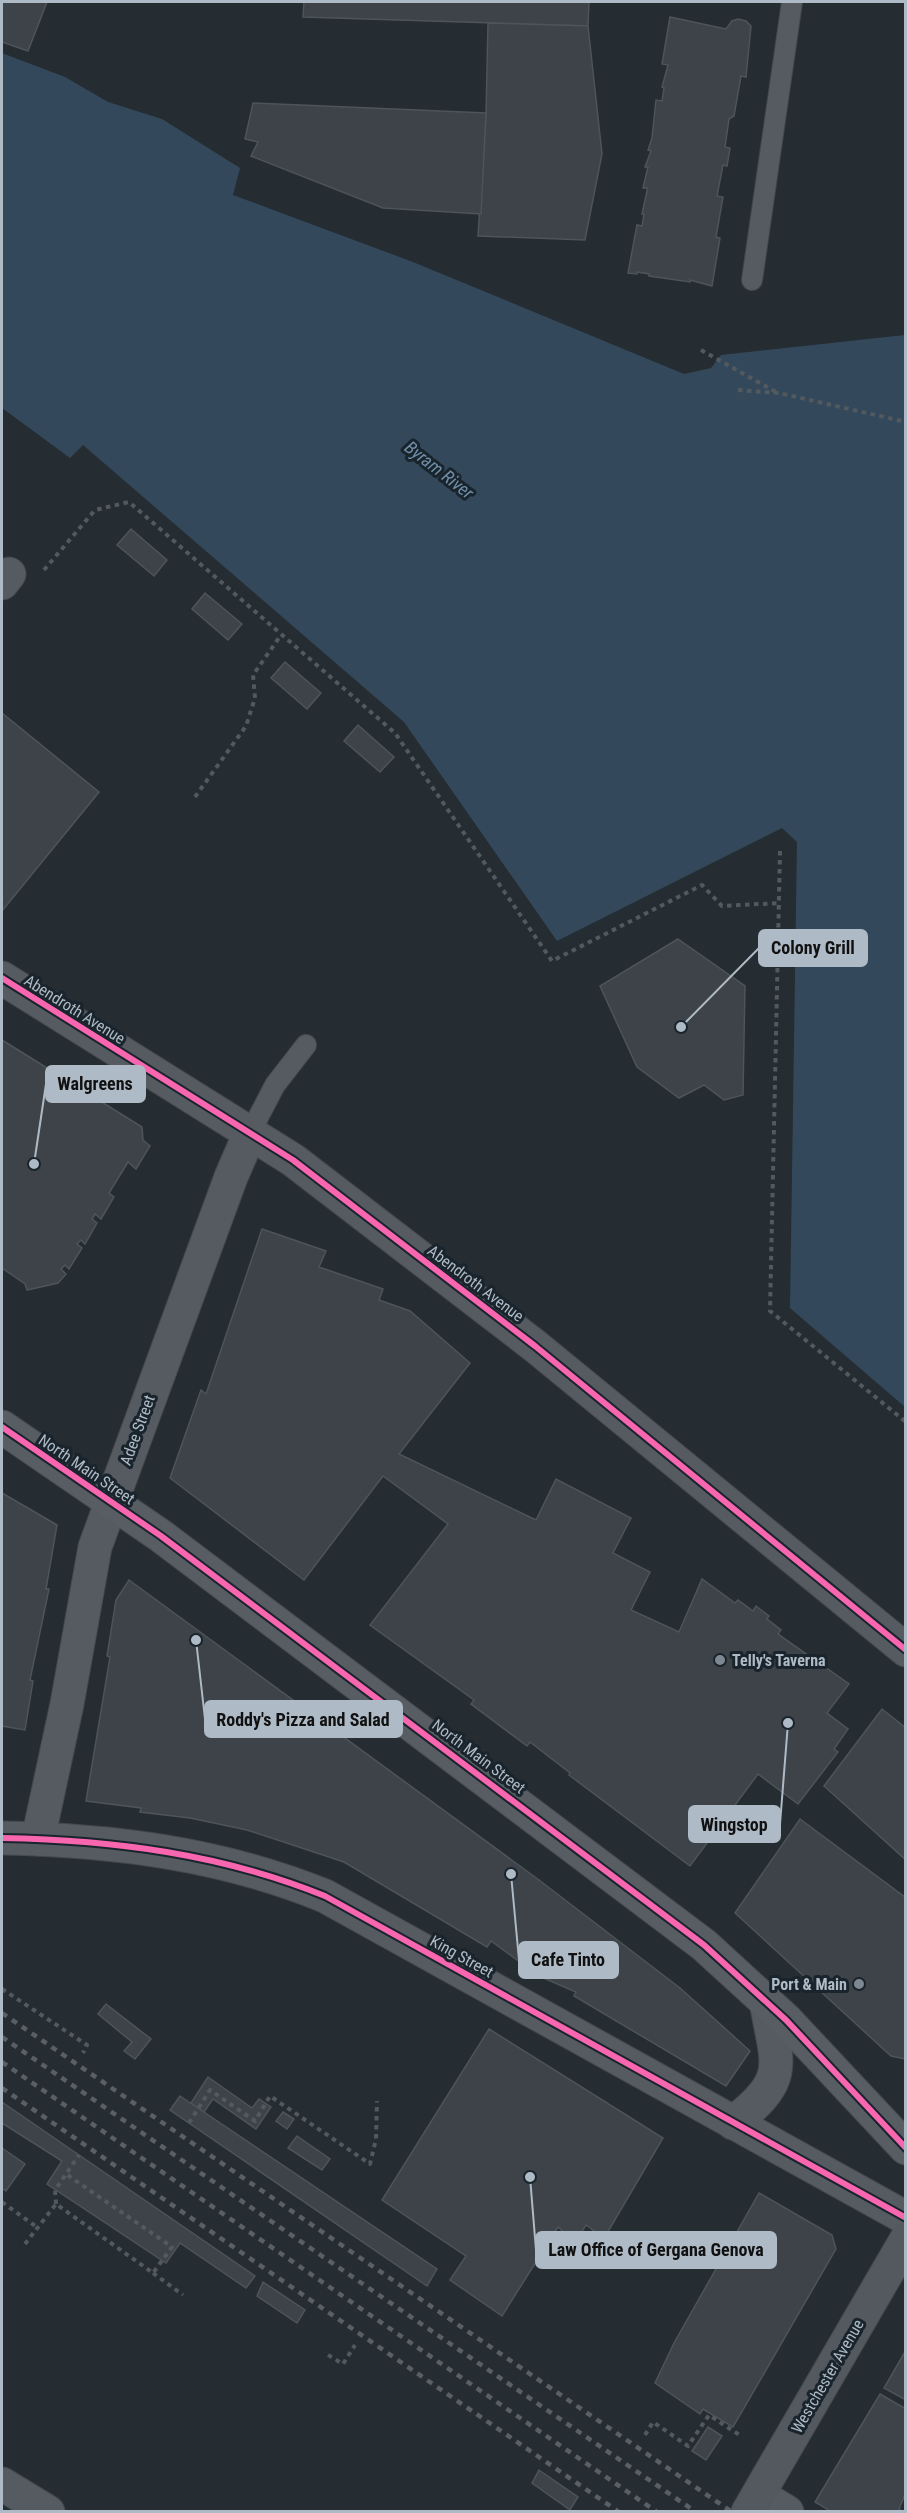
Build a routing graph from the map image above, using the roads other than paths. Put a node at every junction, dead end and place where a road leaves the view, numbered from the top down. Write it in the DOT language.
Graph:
graph roads {
  1 [pos="792,2"];
  2 [pos="752,280"];
  3 [pos="2,978"];
  4 [pos="306,1045"];
  5 [pos="250,1133"];
  6 [pos="2,1427"];
  7 [pos="111,1501"];
  8 [pos="906,1650"];
  9 [pos="2,1838"];
  10 [pos="38,1839"];
  11 [pos="766,2001"];
  12 [pos="733,2123"];
  13 [pos="906,2148"];
  14 [pos="906,2218"];
  15 [pos="906,2240"];
  16 [pos="2,2484"];
  17 [pos="754,2503"];
  18 [pos="48,2511"];
  19 [pos="787,2511"];
  1 -- 2 [label="lane"];
  3 -- 5 [label="street, Abendroth Avenue"];
  4 -- 5 [label="lane, Adee Street"];
  5 -- 7 [label="street, Adee Street"];
  5 -- 8 [label="street, Abendroth Avenue"];
  6 -- 7 [label="main road, North Main Street"];
  7 -- 10 [label="street, Adee Street"];
  7 -- 11 [label="main road, North Main Street"];
  9 -- 10 [label="street, King Street"];
  10 -- 12 [label="street, King Street"];
  11 -- 12 [label="street"];
  11 -- 13 [label="main road, North Main Street"];
  12 -- 14 [label="street, King Street"];
  15 -- 17 [label="main road, Westchester Avenue"];
  16 -- 18 [label="street"];
  17 -- 19 [label="street"];
}
